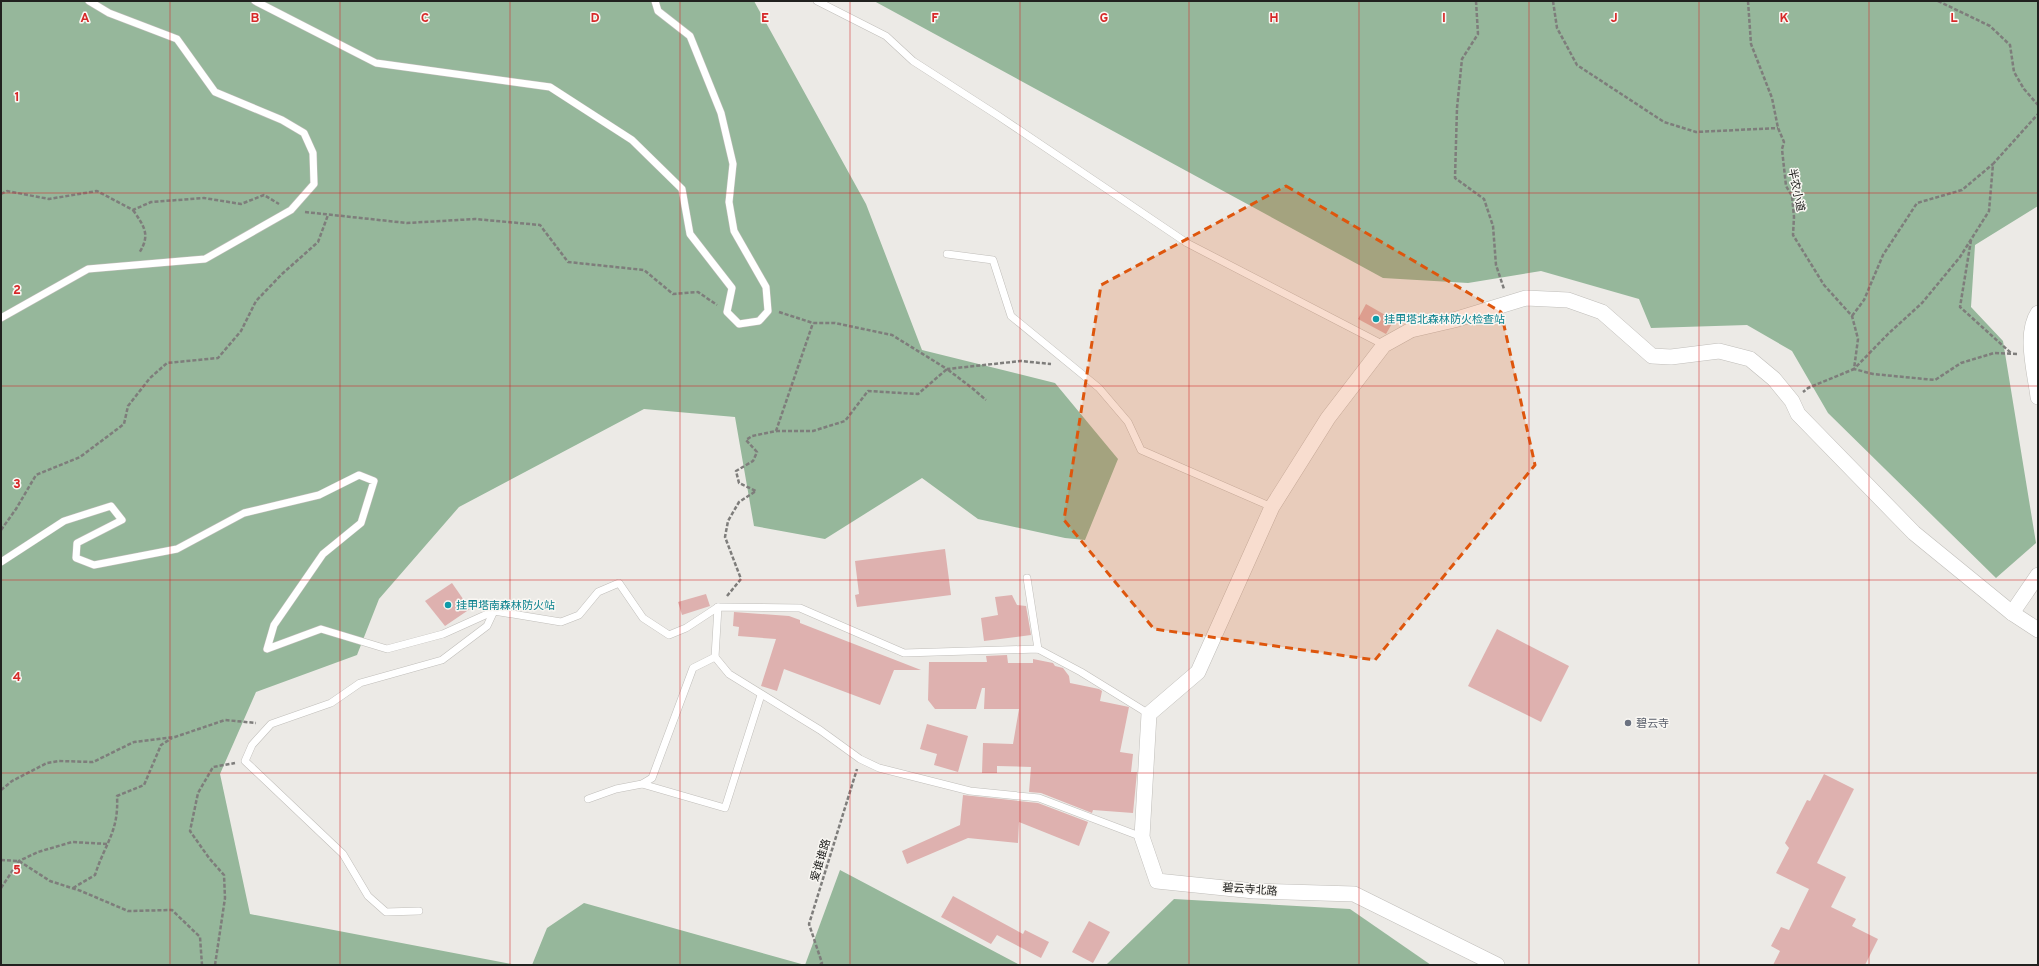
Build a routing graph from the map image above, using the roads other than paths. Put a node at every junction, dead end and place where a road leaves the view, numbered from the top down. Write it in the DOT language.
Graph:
graph roads {
  1 [pos="89,1"];
  2 [pos="255,1"];
  3 [pos="655,1"];
  4 [pos="817,1"];
  5 [pos="947,254"];
  6 [pos="2038,313"];
  7 [pos="1,318"];
  8 [pos="1384,345"];
  9 [pos="2038,397"];
  10 [pos="1272,507"];
  11 [pos="1,562"];
  12 [pos="2038,575"];
  13 [pos="1027,578"];
  14 [pos="718,608"];
  15 [pos="494,611"];
  16 [pos="2012,613"];
  17 [pos="2038,630"];
  18 [pos="1038,649"];
  19 [pos="714,657"];
  20 [pos="761,695"];
  21 [pos="1150,714"];
  22 [pos="642,784"];
  23 [pos="588,799"];
  24 [pos="1142,837"];
  25 [pos="419,911"];
  26 [pos="1497,965"];
  1 -- 7 [label="lane"];
  2 -- 3 [label="lane"];
  4 -- 8 [label="lane"];
  5 -- 10 [label="lane"];
  6 -- 9 [label="street"];
  8 -- 10 [label="street"];
  8 -- 16 [label="street"];
  10 -- 21 [label="street"];
  11 -- 15 [label="lane"];
  12 -- 16 [label="street"];
  13 -- 18 [label="lane"];
  14 -- 15 [label="lane"];
  14 -- 18 [label="lane"];
  14 -- 19 [label="lane"];
  15 -- 25 [label="lane"];
  16 -- 17 [label="street"];
  18 -- 21 [label="lane"];
  19 -- 20 [label="lane"];
  19 -- 22 [label="lane"];
  20 -- 22 [label="lane"];
  20 -- 24 [label="lane"];
  21 -- 24 [label="street, 碧云寺北路"];
  22 -- 23 [label="lane"];
  24 -- 26 [label="street, 碧云寺北路"];
}
